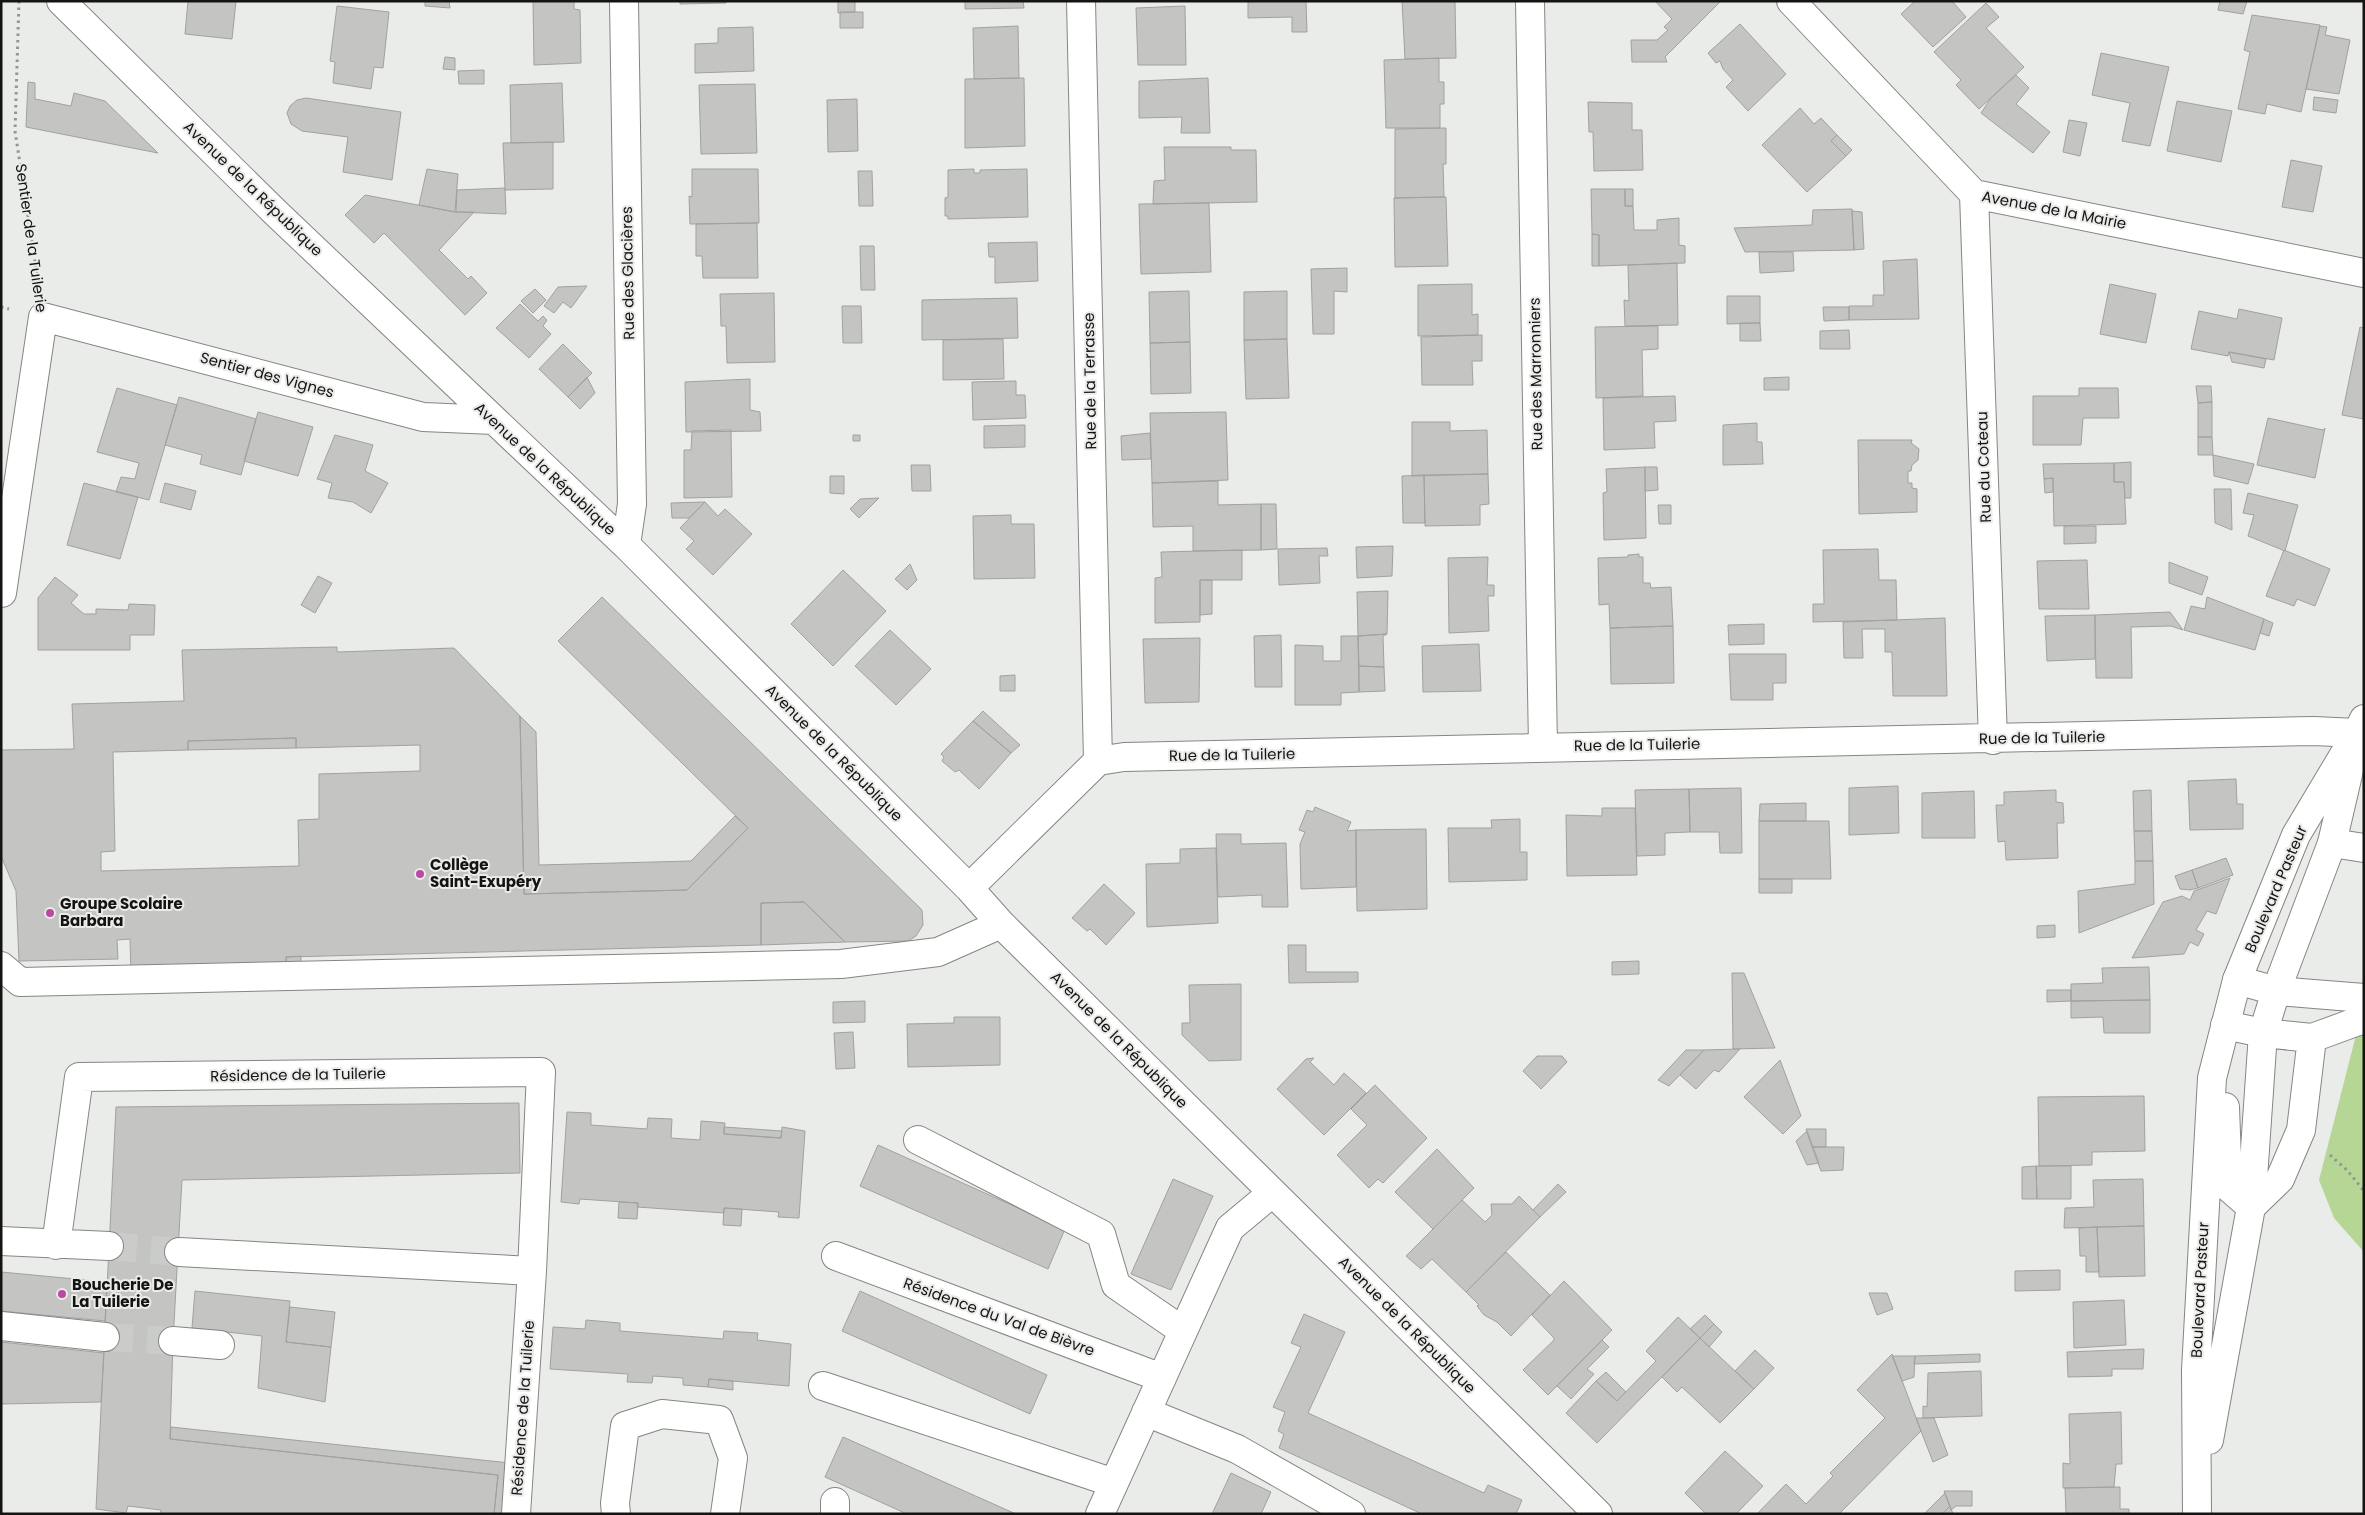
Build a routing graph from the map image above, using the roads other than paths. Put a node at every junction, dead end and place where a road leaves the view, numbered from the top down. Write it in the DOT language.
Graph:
graph roads {
  1 [pos="61,1"];
  2 [pos="624,1"];
  3 [pos="1081,1"];
  4 [pos="1530,1"];
  5 [pos="1792,1"];
  6 [pos="1974,194"];
  7 [pos="2364,273"];
  8 [pos="43,317"];
  9 [pos="494,420"];
  10 [pos="626,545"];
  11 [pos="2,592"];
  12 [pos="2361,726"];
  13 [pos="1994,740"];
  14 [pos="1543,747"];
  15 [pos="1098,761"];
  16 [pos="2332,843"];
  17 [pos="2364,848"];
  18 [pos="969,888"];
  19 [pos="1001,924"];
  20 [pos="1,966"];
  21 [pos="2237,980"];
  22 [pos="2276,991"];
  23 [pos="2364,998"];
  24 [pos="2364,1019"];
  25 [pos="2225,1025"];
  26 [pos="2263,1033"];
  27 [pos="2312,1038"];
  28 [pos="2212,1078"];
  29 [pos="918,1140"];
  30 [pos="1272,1193"];
  31 [pos="2252,1207"];
  32 [pos="1,1241"];
  33 [pos="56,1245"];
  34 [pos="109,1246"];
  35 [pos="179,1252"];
  36 [pos="836,1256"];
  37 [pos="532,1271"];
  38 [pos="1,1326"];
  39 [pos="1183,1331"];
  40 [pos="104,1336"];
  41 [pos="173,1340"];
  42 [pos="220,1345"];
  43 [pos="1162,1378"];
  44 [pos="824,1386"];
  45 [pos="1146,1412"];
  46 [pos="1114,1483"];
  47 [pos="2197,1508"];
  48 [pos="516,1514"];
  49 [pos="616,1514"];
  50 [pos="725,1514"];
  51 [pos="1100,1514"];
  52 [pos="1351,1514"];
  53 [pos="1598,1514"];
  1 -- 9 [label="street, Avenue de la République"];
  2 -- 10 [label="street, Rue des Glacières"];
  3 -- 15 [label="street, Rue de la Terrasse"];
  4 -- 14 [label="street, Rue des Marronniers"];
  5 -- 6 [label="street, Avenue de la Mairie"];
  6 -- 7 [label="street, Avenue de la Mairie"];
  6 -- 13 [label="street, Rue du Coteau"];
  8 -- 9 [label="street, Sentier des Vignes"];
  8 -- 11 [label="street, Sentier de la Tuilerie"];
  9 -- 10 [label="street, Avenue de la République"];
  10 -- 18 [label="street, Avenue de la République"];
  12 -- 13 [label="street, Rue de la Tuilerie"];
  12 -- 16 [label="street, Boulevard Pasteur"];
  12 -- 21 [label="street, Boulevard Pasteur"];
  13 -- 14 [label="street, Rue de la Tuilerie"];
  14 -- 15 [label="street, Rue de la Tuilerie"];
  15 -- 18 [label="street"];
  16 -- 17 [label="street"];
  16 -- 22 [label="street, Boulevard Pasteur"];
  18 -- 19 [label="street, Avenue de la République"];
  19 -- 20 [label="street"];
  19 -- 30 [label="street, Avenue de la République"];
  21 -- 22 [label="street"];
  21 -- 25 [label="street, Boulevard Pasteur"];
  22 -- 23 [label="street"];
  22 -- 26 [label="street, Boulevard Pasteur"];
  24 -- 27 [label="street"];
  25 -- 26 [label="street"];
  25 -- 28 [label="street, Boulevard Pasteur"];
  26 -- 27 [label="street"];
  26 -- 31 [label="street, Boulevard Pasteur"];
  27 -- 31 [label="street"];
  28 -- 31 [label="street"];
  28 -- 47 [label="street, Boulevard Pasteur"];
  29 -- 39 [label="street"];
  30 -- 39 [label="street"];
  30 -- 53 [label="street, Avenue de la République"];
  31 -- 47 [label="street, Boulevard Pasteur"];
  32 -- 33 [label="street"];
  33 -- 34 [label="street"];
  33 -- 37 [label="street, Résidence de la Tuilerie"];
  35 -- 37 [label="street"];
  36 -- 43 [label="street, Résidence du Val de Bièvre"];
  37 -- 48 [label="street, Résidence de la Tuilerie"];
  38 -- 40 [label="street"];
  39 -- 43 [label="street"];
  41 -- 42 [label="street"];
  43 -- 45 [label="street"];
  44 -- 46 [label="street"];
  45 -- 46 [label="street"];
  45 -- 52 [label="street"];
  46 -- 51 [label="street"];
  49 -- 50 [label="street"];
}
